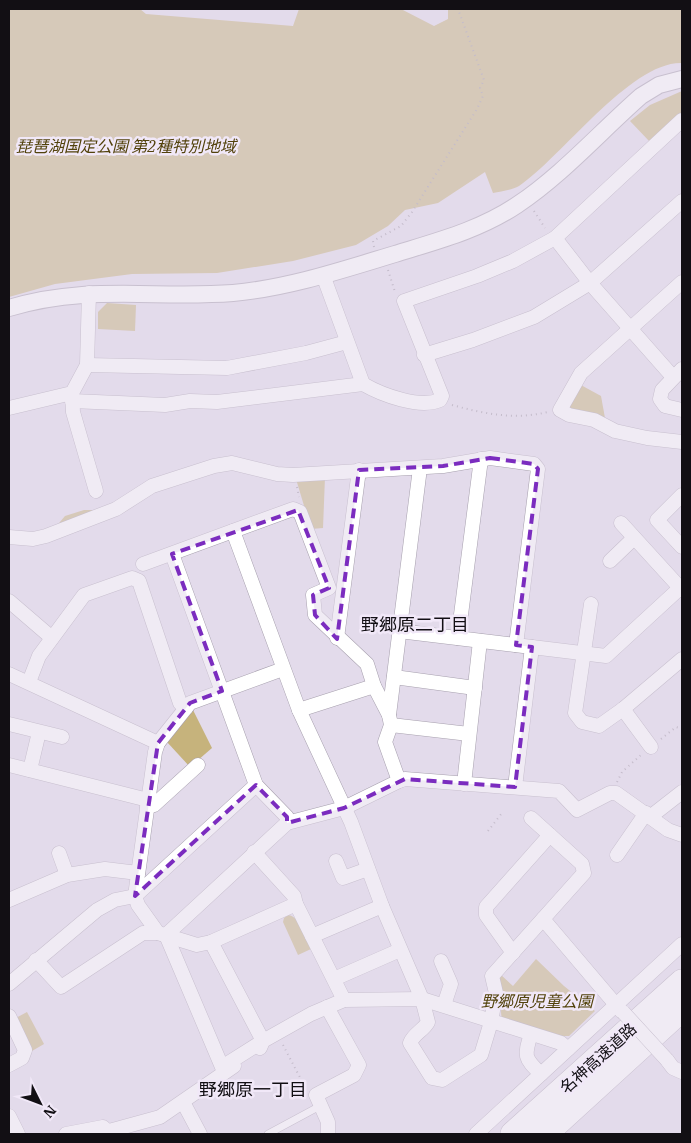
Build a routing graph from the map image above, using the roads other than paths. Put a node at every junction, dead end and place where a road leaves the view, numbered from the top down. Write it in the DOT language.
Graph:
graph roads {
  1 [pos="682,80"];
  2 [pos="682,120"];
  3 [pos="682,201"];
  4 [pos="554,239"];
  5 [pos="323,275"];
  6 [pos="682,282"];
  7 [pos="590,283"];
  8 [pos="89,293"];
  9 [pos="9,308"];
  10 [pos="631,329"];
  11 [pos="347,342"];
  12 [pos="424,355"];
  13 [pos="88,365"];
  14 [pos="678,373"];
  15 [pos="363,384"];
  16 [pos="72,397"];
  17 [pos="9,408"];
  18 [pos="682,410"];
  19 [pos="682,442"];
  20 [pos="481,459"];
  21 [pos="420,468"];
  22 [pos="359,470"];
  23 [pos="96,491"];
  24 [pos="682,495"];
  25 [pos="621,523"];
  26 [pos="233,531"];
  27 [pos="9,537"];
  28 [pos="634,538"];
  29 [pos="682,547"];
  30 [pos="172,554"];
  31 [pos="610,561"];
  32 [pos="143,564"];
  33 [pos="681,589"];
  34 [pos="9,601"];
  35 [pos="591,604"];
  36 [pos="399,631"];
  37 [pos="52,638"];
  38 [pos="337,638"];
  39 [pos="458,638"];
  40 [pos="480,641"];
  41 [pos="516,645"];
  42 [pos="532,647"];
  43 [pos="582,653"];
  44 [pos="682,659"];
  45 [pos="283,669"];
  46 [pos="9,674"];
  47 [pos="394,677"];
  48 [pos="29,682"];
  49 [pos="374,686"];
  50 [pos="474,688"];
  51 [pos="222,691"];
  52 [pos="186,708"];
  53 [pos="624,709"];
  54 [pos="299,710"];
  55 [pos="390,720"];
  56 [pos="9,724"];
  57 [pos="39,732"];
  58 [pos="469,734"];
  59 [pos="62,738"];
  60 [pos="158,743"];
  61 [pos="651,747"];
  62 [pos="9,765"];
  63 [pos="198,765"];
  64 [pos="30,770"];
  65 [pos="399,781"];
  66 [pos="464,784"];
  67 [pos="256,785"];
  68 [pos="515,788"];
  69 [pos="682,792"];
  70 [pos="148,803"];
  71 [pos="344,808"];
  72 [pos="648,815"];
  73 [pos="531,818"];
  74 [pos="287,823"];
  75 [pos="550,835"];
  76 [pos="682,835"];
  77 [pos="254,852"];
  78 [pos="60,853"];
  79 [pos="617,854"];
  80 [pos="336,861"];
  81 [pos="368,869"];
  82 [pos="138,873"];
  83 [pos="67,875"];
  84 [pos="134,896"];
  85 [pos="9,900"];
  86 [pos="296,904"];
  87 [pos="382,906"];
  88 [pos="543,919"];
  89 [pos="162,934"];
  90 [pos="312,936"];
  91 [pos="211,942"];
  92 [pos="682,944"];
  93 [pos="400,950"];
  94 [pos="513,953"];
  95 [pos="36,960"];
  96 [pos="441,961"];
  97 [pos="334,979"];
  98 [pos="682,982"];
  99 [pos="9,984"];
  100 [pos="422,999"];
  101 [pos="344,1000"];
  102 [pos="444,1005"];
  103 [pos="327,1007"];
  104 [pos="620,1009"];
  105 [pos="682,1009"];
  106 [pos="9,1016"];
  107 [pos="491,1022"];
  108 [pos="531,1034"];
  109 [pos="263,1041"];
  110 [pos="568,1049"];
  111 [pos="9,1065"];
  112 [pos="682,1072"];
  113 [pos="541,1074"];
  114 [pos="318,1101"];
  115 [pos="183,1102"];
  116 [pos="9,1116"];
  117 [pos="110,1133"];
  118 [pos="18,1134"];
  119 [pos="66,1134"];
  120 [pos="200,1134"];
  121 [pos="268,1134"];
  122 [pos="328,1134"];
  123 [pos="476,1134"];
  124 [pos="513,1134"];
  125 [pos="545,1134"];
  1 -- 5 [label="street"];
  2 -- 4 [label="street"];
  3 -- 7 [label="street"];
  4 -- 7 [label="street"];
  4 -- 12 [label="street"];
  5 -- 8 [label="street"];
  5 -- 11 [label="street"];
  6 -- 10 [label="street"];
  7 -- 10 [label="street"];
  7 -- 12 [label="street"];
  8 -- 9 [label="street"];
  8 -- 13 [label="street"];
  10 -- 14 [label="street"];
  10 -- 19 [label="street"];
  11 -- 13 [label="street"];
  11 -- 15 [label="street"];
  12 -- 15 [label="street"];
  13 -- 16 [label="street"];
  14 -- 18 [label="street"];
  15 -- 16 [label="street"];
  16 -- 17 [label="street"];
  16 -- 23 [label="street"];
  20 -- 21 [label="street"];
  20 -- 39 [label="street"];
  20 -- 41 [label="street"];
  21 -- 22 [label="street"];
  21 -- 36 [label="street"];
  22 -- 27 [label="street"];
  22 -- 38 [label="street"];
  24 -- 29 [label="street"];
  25 -- 28 [label="street"];
  26 -- 30 [label="street"];
  26 -- 38 [label="street"];
  26 -- 45 [label="street"];
  28 -- 31 [label="street"];
  28 -- 33 [label="street"];
  30 -- 32 [label="street"];
  30 -- 51 [label="street"];
  33 -- 43 [label="street"];
  34 -- 37 [label="street"];
  35 -- 43 [label="street"];
  36 -- 39 [label="street"];
  36 -- 47 [label="street"];
  37 -- 48 [label="street"];
  37 -- 52 [label="street"];
  38 -- 49 [label="street"];
  39 -- 40 [label="street"];
  40 -- 41 [label="street"];
  40 -- 50 [label="street"];
  41 -- 42 [label="street"];
  42 -- 43 [label="street"];
  42 -- 68 [label="street"];
  43 -- 53 [label="street"];
  44 -- 53 [label="street"];
  45 -- 51 [label="street"];
  45 -- 54 [label="street"];
  46 -- 48 [label="street"];
  47 -- 50 [label="street"];
  47 -- 55 [label="street"];
  48 -- 60 [label="street"];
  49 -- 54 [label="street"];
  49 -- 55 [label="street"];
  50 -- 58 [label="street"];
  51 -- 52 [label="street"];
  51 -- 67 [label="street"];
  52 -- 60 [label="street"];
  53 -- 61 [label="street"];
  54 -- 71 [label="street"];
  55 -- 58 [label="street"];
  55 -- 65 [label="street"];
  56 -- 57 [label="street"];
  57 -- 59 [label="street"];
  57 -- 64 [label="street"];
  58 -- 66 [label="street"];
  60 -- 70 [label="street"];
  62 -- 64 [label="street"];
  63 -- 70 [label="street"];
  64 -- 70 [label="street"];
  65 -- 66 [label="street"];
  65 -- 71 [label="street"];
  66 -- 68 [label="street"];
  67 -- 74 [label="street"];
  67 -- 84 [label="street"];
  68 -- 72 [label="street"];
  69 -- 72 [label="street"];
  70 -- 82 [label="street"];
  71 -- 74 [label="street"];
  71 -- 81 [label="street"];
  72 -- 76 [label="street"];
  72 -- 79 [label="street"];
  73 -- 75 [label="street"];
  74 -- 77 [label="street"];
  75 -- 88 [label="street"];
  75 -- 94 [label="street"];
  77 -- 86 [label="street"];
  77 -- 89 [label="street"];
  78 -- 83 [label="street"];
  80 -- 81 [label="street"];
  81 -- 87 [label="street"];
  82 -- 83 [label="street"];
  82 -- 84 [label="street"];
  83 -- 85 [label="street"];
  84 -- 89 [label="street"];
  84 -- 95 [label="street"];
  86 -- 90 [label="street"];
  86 -- 91 [label="street"];
  87 -- 90 [label="street"];
  87 -- 93 [label="street"];
  88 -- 94 [label="street"];
  88 -- 104 [label="street"];
  89 -- 91 [label="street"];
  89 -- 95 [label="street"];
  89 -- 109 [label="street"];
  90 -- 97 [label="street"];
  91 -- 109 [label="street"];
  92 -- 104 [label="street"];
  93 -- 97 [label="street"];
  93 -- 100 [label="street"];
  94 -- 107 [label="street"];
  95 -- 99 [label="street"];
  96 -- 102 [label="street"];
  97 -- 101 [label="street"];
  98 -- 124 [label="highway, 名神高速道路"];
  100 -- 101 [label="street"];
  100 -- 102 [label="street"];
  100 -- 107 [label="street"];
  101 -- 103 [label="street"];
  102 -- 107 [label="street"];
  103 -- 109 [label="street"];
  103 -- 114 [label="street"];
  104 -- 110 [label="street"];
  104 -- 112 [label="street, bridge"];
  105 -- 125 [label="highway, 名神高速道路"];
  106 -- 111 [label="street"];
  107 -- 108 [label="street"];
  108 -- 110 [label="street"];
  108 -- 113 [label="street"];
  109 -- 115 [label="street"];
  110 -- 113 [label="street"];
  113 -- 123 [label="street"];
  114 -- 121 [label="lane"];
  114 -- 122 [label="street"];
  115 -- 117 [label="street"];
  115 -- 120 [label="street"];
  116 -- 118 [label="street"];
  117 -- 119 [label="street"];
}
